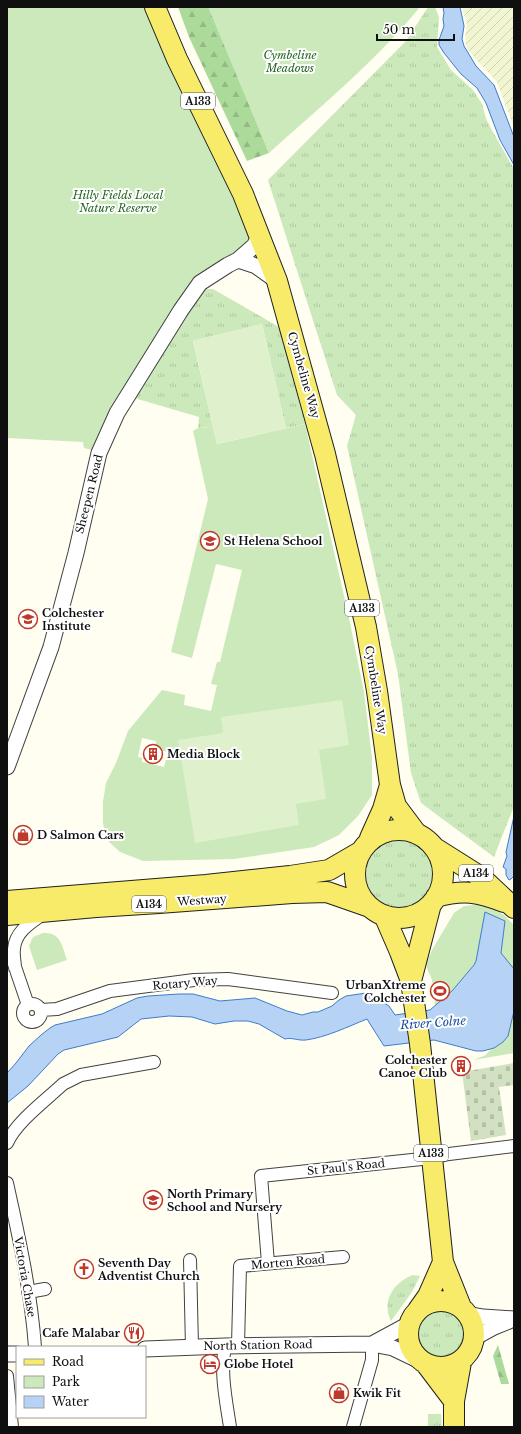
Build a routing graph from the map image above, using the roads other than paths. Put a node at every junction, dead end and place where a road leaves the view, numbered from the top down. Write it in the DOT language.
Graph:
graph roads {
  1 [pos="155,7"];
  2 [pos="260,235"];
  3 [pos="238,260"];
  4 [pos="277,282"];
  5 [pos="7,767"];
  6 [pos="390,785"];
  7 [pos="417,834"];
  8 [pos="365,845"];
  9 [pos="435,848"];
  10 [pos="463,892"];
  11 [pos="7,900"];
  12 [pos="350,900"];
  13 [pos="434,901"];
  14 [pos="513,907"];
  15 [pos="377,911"];
  16 [pos="47,912"];
  17 [pos="7,915"];
  18 [pos="7,944"];
  19 [pos="420,948"];
  20 [pos="400,952"];
  21 [pos="15,968"];
  22 [pos="411,981"];
  23 [pos="332,993"];
  24 [pos="154,1062"];
  25 [pos="7,1143"];
  26 [pos="514,1146"];
  27 [pos="431,1158"];
  28 [pos="7,1183"];
  29 [pos="343,1257"];
  30 [pos="190,1260"];
  31 [pos="443,1262"];
  32 [pos="268,1263"];
  33 [pos="45,1289"];
  34 [pos="28,1292"];
  35 [pos="464,1311"];
  36 [pos="413,1318"];
  37 [pos="514,1319"];
  38 [pos="474,1338"];
  39 [pos="372,1344"];
  40 [pos="34,1346"];
  41 [pos="192,1346"];
  42 [pos="232,1346"];
  43 [pos="146,1348"];
  44 [pos="423,1362"];
  45 [pos="461,1362"];
  46 [pos="7,1376"];
  47 [pos="454,1401"];
  48 [pos="12,1427"];
  49 [pos="230,1427"];
  50 [pos="353,1427"];
  51 [pos="454,1427"];
  1 -- 2 [label="main road, Cymbeline Way / A133"];
  2 -- 3 [label="street, Sheepen Road"];
  2 -- 4 [label="main road, Cymbeline Way / A133"];
  3 -- 4 [label="street"];
  3 -- 5 [label="street, Sheepen Road"];
  4 -- 6 [label="main road, Cymbeline Way / A133"];
  6 -- 7 [label="main road, A133"];
  6 -- 8 [label="main road, A133"];
  7 -- 8 [label="main road, A134"];
  7 -- 9 [label="main road, A134"];
  8 -- 11 [label="main road, Westway / A134"];
  8 -- 15 [label="main road"];
  9 -- 13 [label="main road, A134"];
  9 -- 14 [label="main road, A134"];
  10 -- 13 [label="main road, A134"];
  10 -- 14 [label="main road, A134"];
  10 -- 19 [label="main road"];
  12 -- 15 [label="main road, Westway / A134"];
  12 -- 16 [label="main road, Westway / A134"];
  12 -- 20 [label="main road"];
  13 -- 15 [label="main road, A134"];
  13 -- 19 [label="main road, A133"];
  15 -- 20 [label="main road, A133"];
  16 -- 17 [label="main road, Westway / A134"];
  16 -- 21 [label="street"];
  18 -- 21 [label="street"];
  19 -- 22 [label="main road, A133"];
  20 -- 22 [label="main road, A133"];
  21 -- 23 [label="street, Rotary Way"];
  22 -- 27 [label="main road, A133"];
  24 -- 25 [label="street"];
  26 -- 27 [label="street, St Paul's Road"];
  27 -- 31 [label="main road, A133"];
  27 -- 32 [label="street, St Paul's Road"];
  28 -- 34 [label="street, Victoria Chase"];
  29 -- 32 [label="street, Morten Road"];
  30 -- 41 [label="street"];
  31 -- 35 [label="main road, A133"];
  31 -- 36 [label="main road"];
  32 -- 42 [label="street, Morten Road"];
  33 -- 34 [label="street"];
  34 -- 40 [label="street, Victoria Chase"];
  35 -- 36 [label="main road"];
  35 -- 37 [label="street"];
  35 -- 38 [label="main road, A133"];
  36 -- 39 [label="street, North Station Road"];
  36 -- 44 [label="main road"];
  37 -- 38 [label="street"];
  38 -- 45 [label="main road"];
  39 -- 42 [label="street, North Station Road"];
  39 -- 44 [label="street, North Station Road"];
  39 -- 50 [label="street"];
  41 -- 42 [label="street, North Station Road"];
  41 -- 43 [label="street, North Station Road"];
  42 -- 49 [label="street"];
  44 -- 45 [label="main road"];
  44 -- 47 [label="main road"];
  45 -- 47 [label="main road"];
  46 -- 48 [label="street"];
  47 -- 51 [label="main road"];
}
